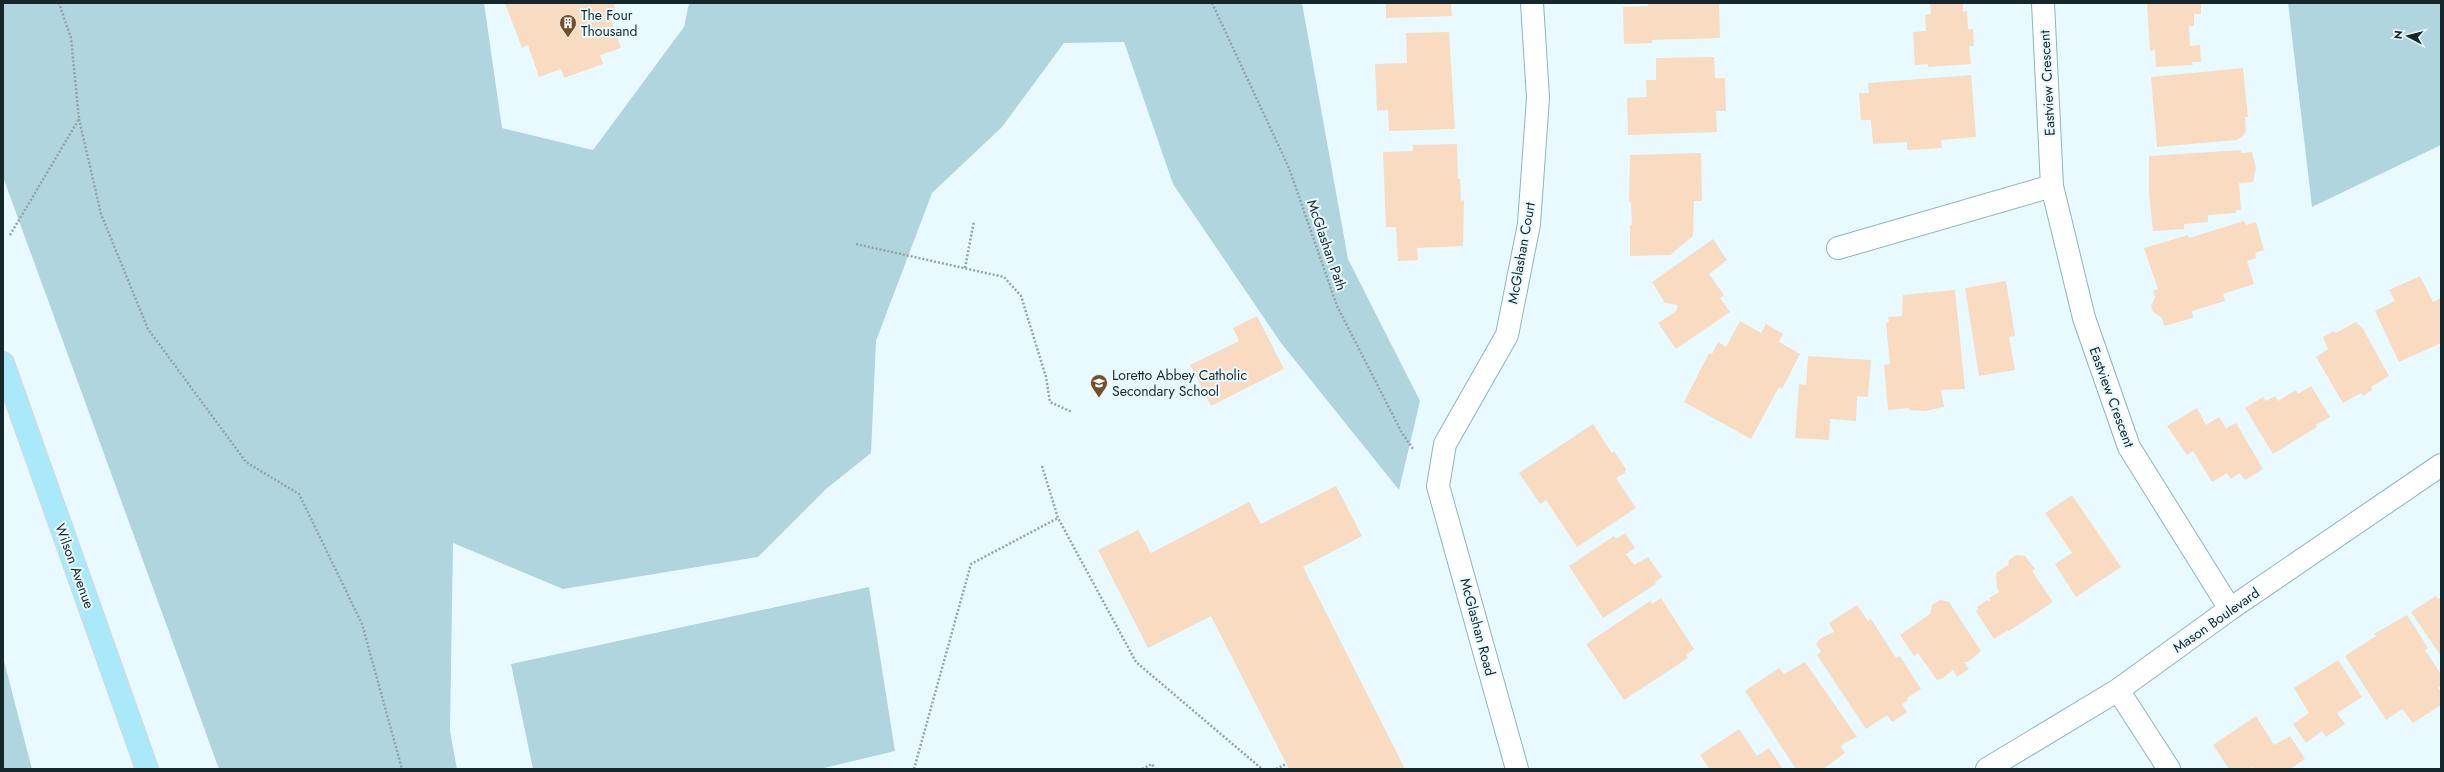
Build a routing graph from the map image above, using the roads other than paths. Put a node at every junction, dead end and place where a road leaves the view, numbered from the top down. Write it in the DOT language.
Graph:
graph roads {
  1 [pos="1532,3"];
  2 [pos="2043,3"];
  3 [pos="2052,186"];
  4 [pos="1838,248"];
  5 [pos="3,363"];
  6 [pos="2441,465"];
  7 [pos="1438,486"];
  8 [pos="2230,609"];
  9 [pos="2118,690"];
  10 [pos="147,769"];
  11 [pos="1517,769"];
  12 [pos="1987,769"];
  13 [pos="2169,769"];
  1 -- 7 [label="street, McGlashan Court"];
  2 -- 3 [label="street, Eastview Crescent"];
  3 -- 4 [label="street"];
  3 -- 8 [label="street, Eastview Crescent"];
  5 -- 10 [label="main road, Wilson Avenue"];
  6 -- 8 [label="street, Mason Boulevard"];
  7 -- 11 [label="street, McGlashan Road"];
  8 -- 9 [label="street, Mason Boulevard"];
  9 -- 12 [label="street, Mason Boulevard"];
  9 -- 13 [label="street"];
}
